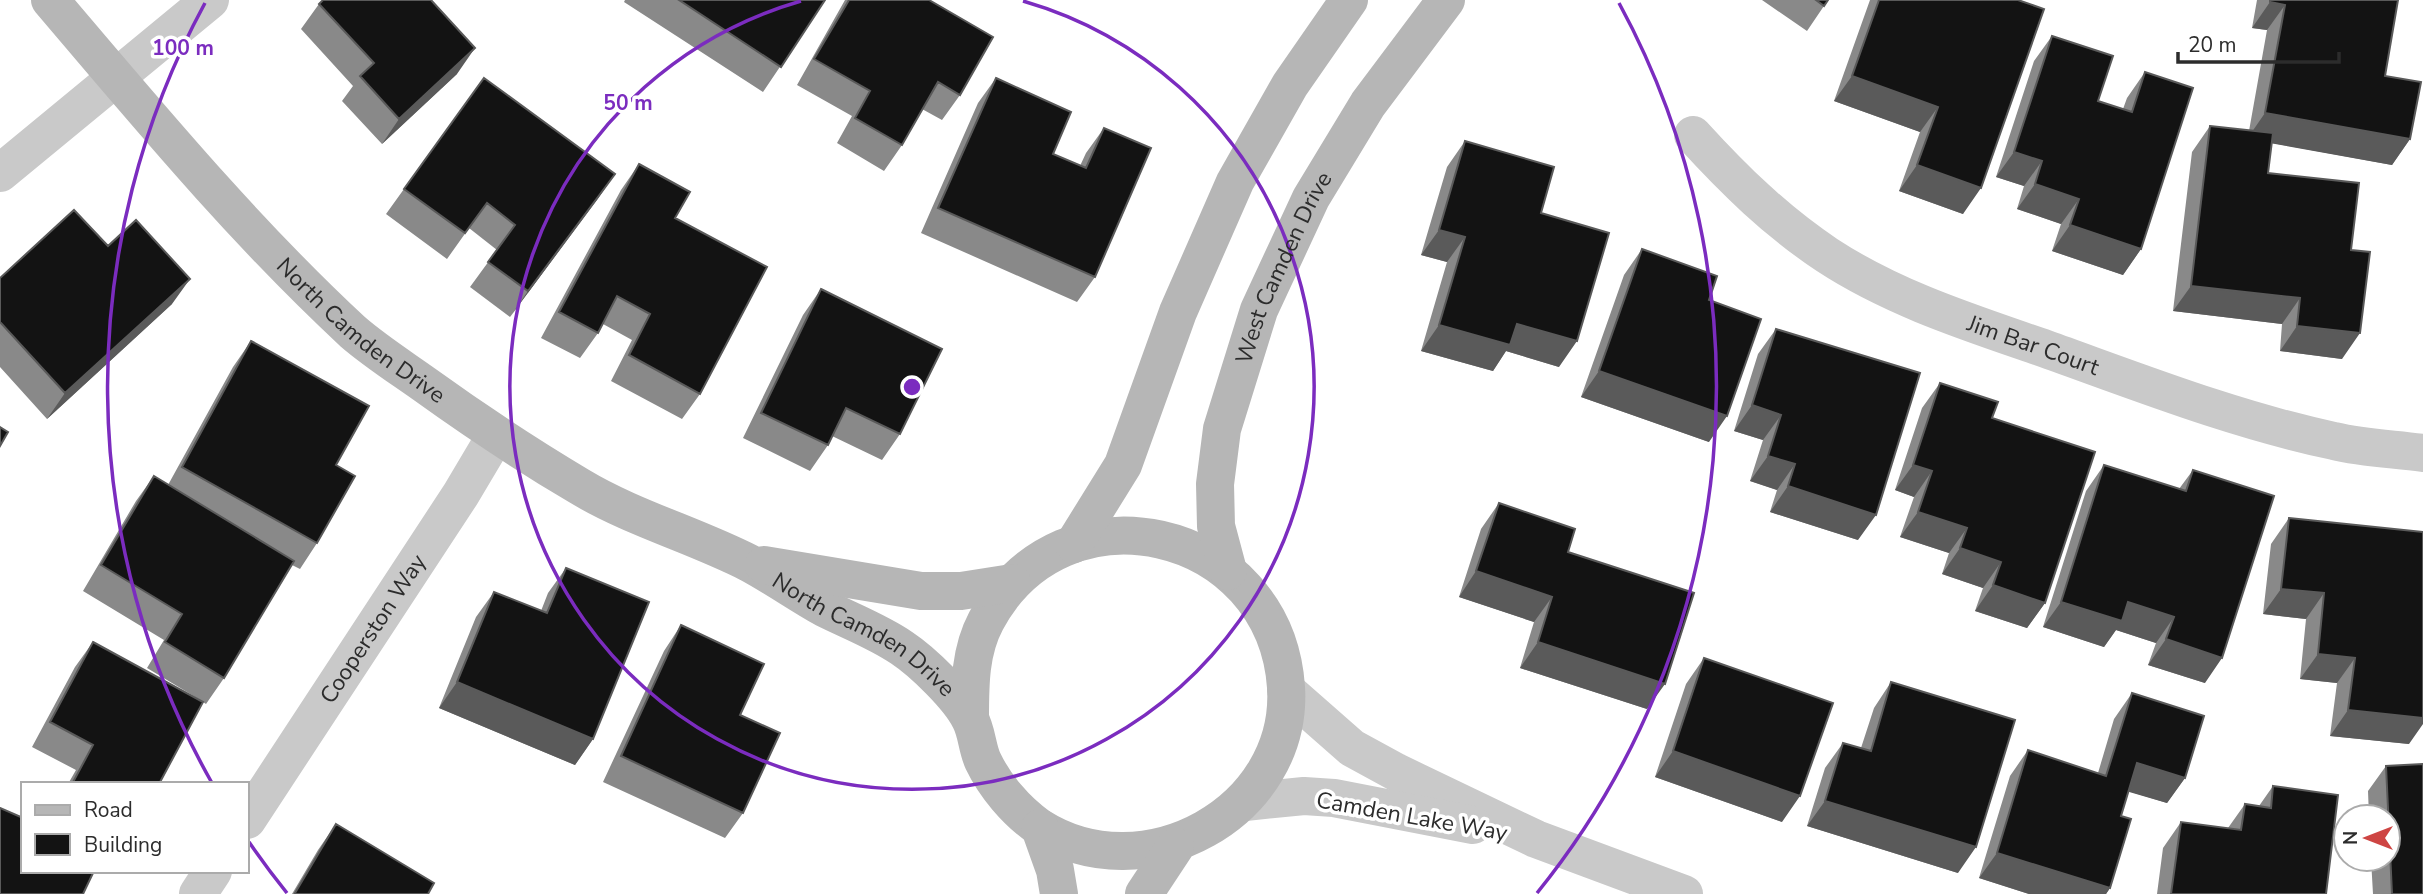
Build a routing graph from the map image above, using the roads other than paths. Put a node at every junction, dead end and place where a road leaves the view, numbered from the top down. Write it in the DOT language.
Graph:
graph roads {
  1 [pos="50,0"];
  2 [pos="210,0"];
  3 [pos="1349,0"];
  4 [pos="1447,0"];
  5 [pos="117,79"];
  6 [pos="1693,135"];
  7 [pos="0,173"];
  8 [pos="496,435"];
  9 [pos="2423,453"];
  10 [pos="1074,544"];
  11 [pos="748,563"];
  12 [pos="1228,571"];
  13 [pos="1012,583"];
  14 [pos="1286,690"];
  15 [pos="970,717"];
  16 [pos="1245,802"];
  17 [pos="248,818"];
  18 [pos="1040,828"];
  19 [pos="1536,839"];
  20 [pos="1175,847"];
  21 [pos="212,873"];
  22 [pos="198,894"];
  23 [pos="1059,894"];
  24 [pos="1144,894"];
  25 [pos="1684,894"];
  1 -- 5 [label="street, North Camden Drive"];
  2 -- 5 [label="street"];
  3 -- 10 [label="street"];
  4 -- 12 [label="street, West Camden Drive"];
  5 -- 7 [label="street"];
  5 -- 8 [label="street, North Camden Drive"];
  6 -- 9 [label="street, Jim Bar Court"];
  8 -- 11 [label="street, North Camden Drive"];
  8 -- 17 [label="street, Cooperston Way"];
  10 -- 12 [label="street"];
  10 -- 13 [label="street"];
  11 -- 13 [label="street, North Camden Drive"];
  11 -- 15 [label="street, North Camden Drive"];
  12 -- 14 [label="street"];
  13 -- 15 [label="street"];
  14 -- 16 [label="street"];
  14 -- 19 [label="street, Camden Lake Way"];
  15 -- 18 [label="street"];
  16 -- 19 [label="street, Camden Lake Way"];
  16 -- 20 [label="street"];
  18 -- 20 [label="street"];
  18 -- 23 [label="street"];
  19 -- 25 [label="street, Camden Lake Way"];
  20 -- 24 [label="street"];
  21 -- 22 [label="street"];
}
